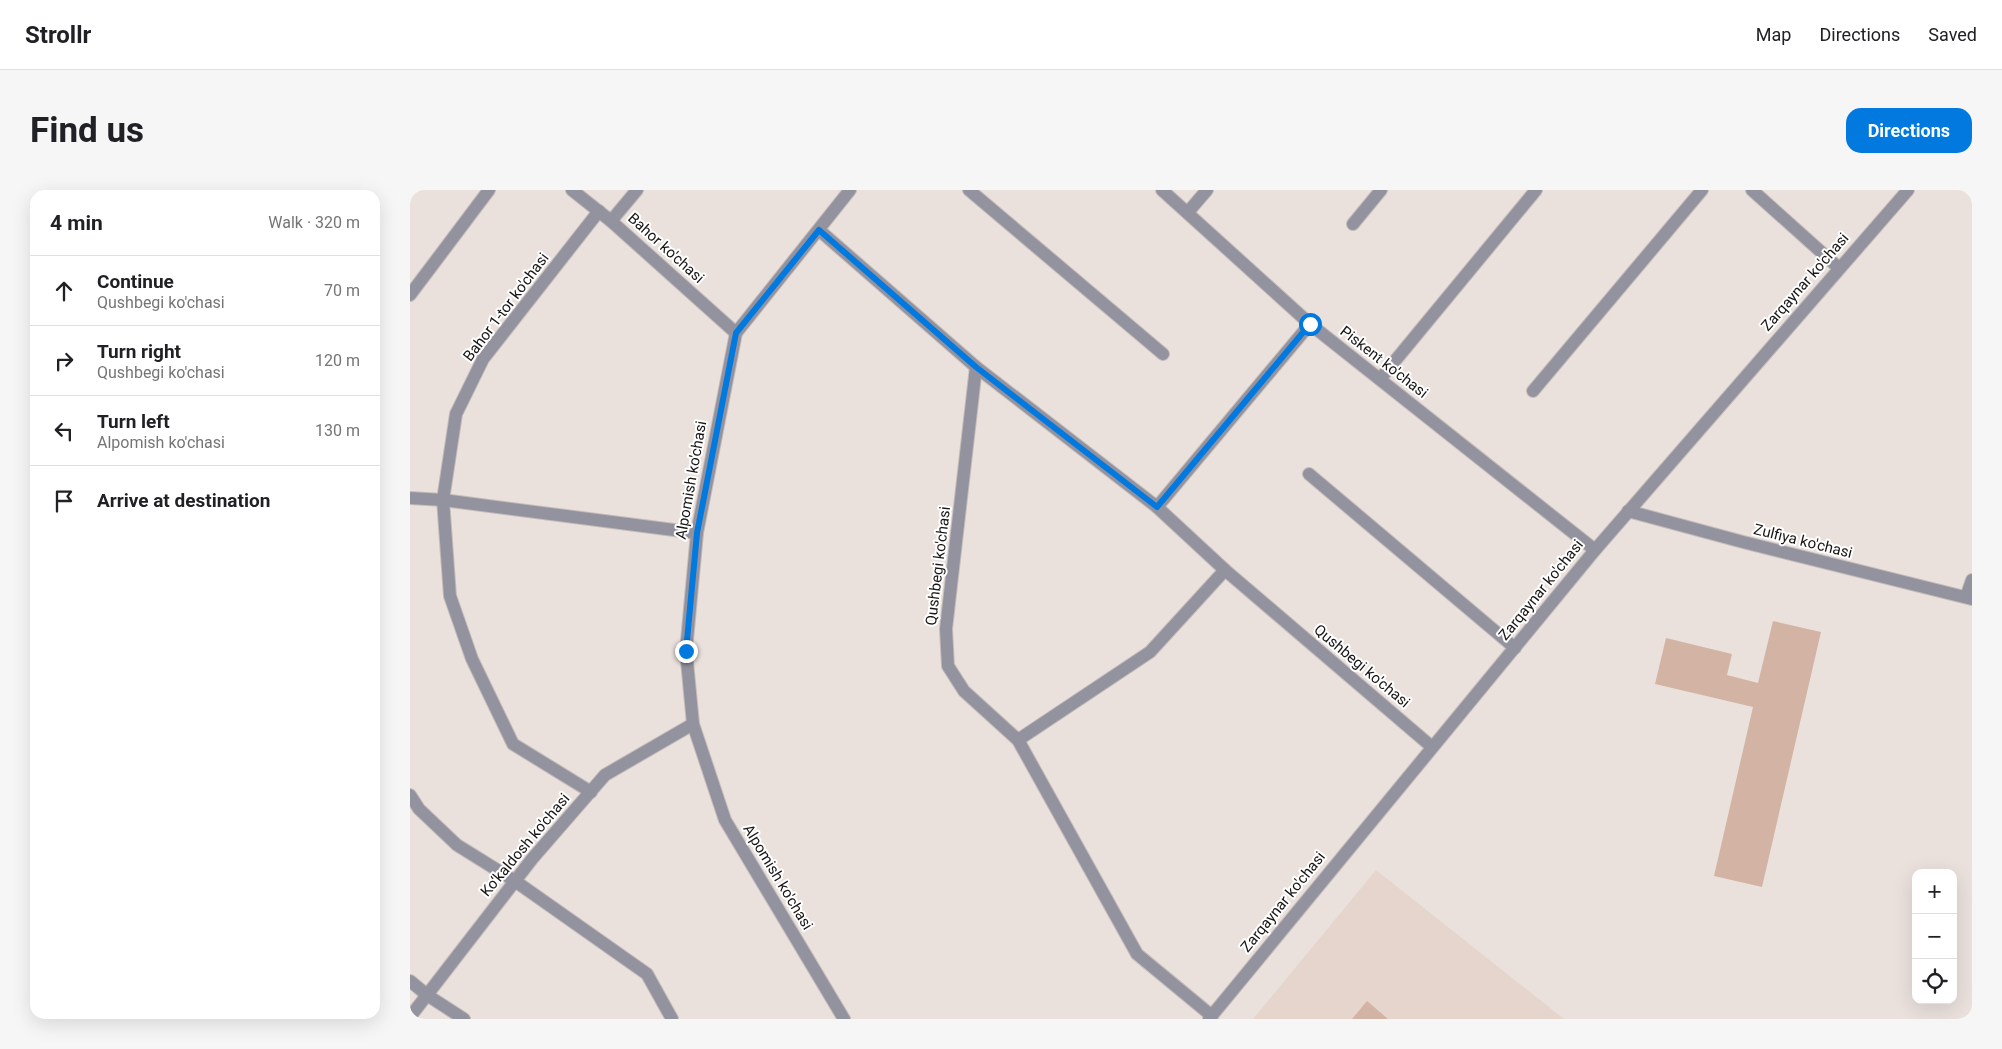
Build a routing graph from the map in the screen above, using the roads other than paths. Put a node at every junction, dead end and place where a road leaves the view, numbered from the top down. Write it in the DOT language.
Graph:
graph roads {
  1 [pos="489,190"];
  2 [pos="572,190"];
  3 [pos="637,190"];
  4 [pos="850,190"];
  5 [pos="969,190"];
  6 [pos="1162,190"];
  7 [pos="1207,190"];
  8 [pos="1381,190"];
  9 [pos="1536,190"];
  10 [pos="1702,190"];
  11 [pos="1752,190"];
  12 [pos="1908,190"];
  13 [pos="599,211"];
  14 [pos="1188,212"];
  15 [pos="611,221"];
  16 [pos="1353,224"];
  17 [pos="819,230"];
  18 [pos="1839,268"];
  19 [pos="410,295"];
  20 [pos="1310,324"];
  21 [pos="736,333"];
  22 [pos="1163,354"];
  23 [pos="976,367"];
  24 [pos="1380,380"];
  25 [pos="1533,392"];
  26 [pos="1309,474"];
  27 [pos="410,498"];
  28 [pos="443,500"];
  29 [pos="1157,507"];
  30 [pos="1628,511"];
  31 [pos="697,533"];
  32 [pos="1595,550"];
  33 [pos="1225,570"];
  34 [pos="1972,580"];
  35 [pos="1969,598"];
  36 [pos="1515,648"];
  37 [pos="693,724"];
  38 [pos="1018,740"];
  39 [pos="1432,747"];
  40 [pos="591,792"];
  41 [pos="410,795"];
  42 [pos="514,881"];
  43 [pos="410,981"];
  44 [pos="427,995"];
  45 [pos="410,1016"];
  46 [pos="1210,1017"];
  47 [pos="464,1019"];
  48 [pos="672,1019"];
  49 [pos="844,1019"];
  1 -- 19 [label="street"];
  2 -- 13 [label="street, Bahor ko'chasi"];
  3 -- 15 [label="street"];
  4 -- 17 [label="street, Alpomish ko'chasi"];
  5 -- 22 [label="street"];
  6 -- 14 [label="street, Piskent ko'chasi"];
  7 -- 14 [label="street"];
  8 -- 16 [label="street"];
  9 -- 24 [label="street"];
  10 -- 25 [label="street"];
  11 -- 18 [label="street"];
  12 -- 18 [label="street, Zarqaynar ko'chasi"];
  13 -- 15 [label="street, Bahor ko'chasi"];
  13 -- 28 [label="street, Bahor 1-tor ko'chasi"];
  14 -- 20 [label="street, Piskent ko'chasi"];
  15 -- 21 [label="street, Bahor ko'chasi"];
  17 -- 21 [label="street, Alpomish ko'chasi"];
  17 -- 23 [label="street, Qushbegi ko'chasi"];
  18 -- 30 [label="street, Zarqaynar ko'chasi"];
  20 -- 24 [label="street, Piskent ko'chasi"];
  20 -- 29 [label="street"];
  21 -- 31 [label="street, Alpomish ko'chasi"];
  23 -- 29 [label="street, Qushbegi ko'chasi"];
  23 -- 38 [label="street, Qushbegi ko'chasi"];
  24 -- 32 [label="street, Piskent ko'chasi"];
  26 -- 36 [label="street"];
  27 -- 28 [label="street"];
  28 -- 31 [label="street"];
  28 -- 40 [label="street, Bahor 1-tor ko'chasi"];
  29 -- 33 [label="street, Qushbegi ko'chasi"];
  30 -- 32 [label="street, Zarqaynar ko'chasi"];
  30 -- 35 [label="street, Zulfiya ko'chasi"];
  31 -- 37 [label="street, Alpomish ko'chasi"];
  32 -- 36 [label="street, Zarqaynar ko'chasi"];
  33 -- 38 [label="street"];
  33 -- 39 [label="street, Qushbegi ko'chasi"];
  34 -- 35 [label="street"];
  36 -- 39 [label="street, Zarqaynar ko'chasi"];
  37 -- 40 [label="street, Ko‘kaldosh ko'chasi"];
  37 -- 49 [label="street, Alpomish ko'chasi"];
  38 -- 46 [label="street, Qushbegi ko'chasi"];
  39 -- 46 [label="street, Zarqaynar ko'chasi"];
  40 -- 42 [label="street, Ko‘kaldosh ko'chasi"];
  41 -- 42 [label="street"];
  42 -- 44 [label="street, Ko‘kaldosh ko'chasi"];
  42 -- 48 [label="street"];
  43 -- 44 [label="street"];
  44 -- 45 [label="street, Ko‘kaldosh ko'chasi"];
  44 -- 47 [label="street"];
}
